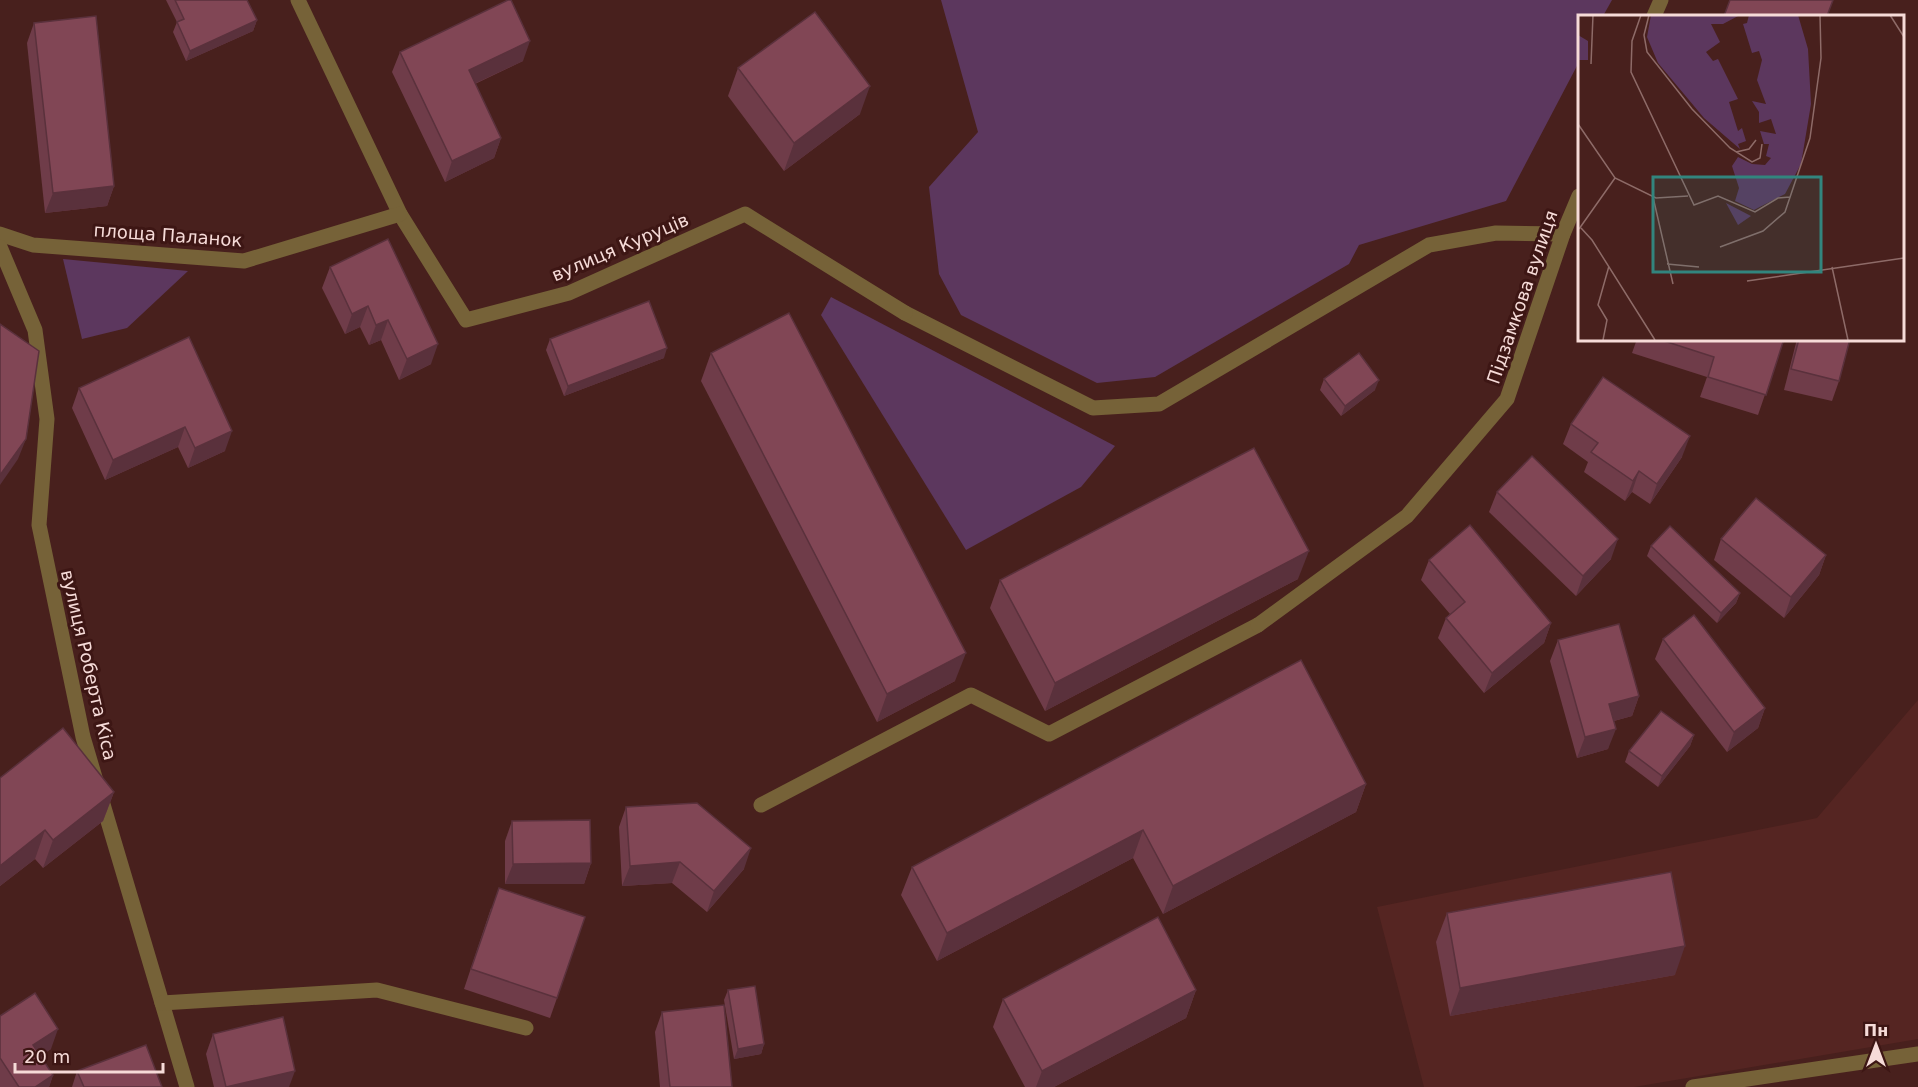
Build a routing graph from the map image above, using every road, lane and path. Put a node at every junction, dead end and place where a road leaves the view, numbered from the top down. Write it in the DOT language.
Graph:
graph roads {
  1 [pos="297,0"];
  2 [pos="1661,0"];
  3 [pos="1654,15"];
  4 [pos="1578,198"];
  5 [pos="400,214"];
  6 [pos="0,234"];
  7 [pos="1563,234"];
  8 [pos="0,247"];
  9 [pos="761,805"];
  10 [pos="162,1003"];
  11 [pos="526,1028"];
  12 [pos="1918,1054"];
  13 [pos="187,1087"];
  14 [pos="1693,1087"];
  1 -- 5 [label="street, вулиця Куруців"];
  2 -- 3 [label="street"];
  4 -- 7 [label="street, Підзамкова вулиця"];
  5 -- 6 [label="street, площа Паланок"];
  5 -- 7 [label="street, вулиця Куруців"];
  7 -- 9 [label="street, Підзамкова вулиця"];
  8 -- 10 [label="street, вулиця Роберта Кіса"];
  10 -- 11 [label="street"];
  10 -- 13 [label="street, вулиця Роберта Кіса"];
  12 -- 14 [label="street"];
}
